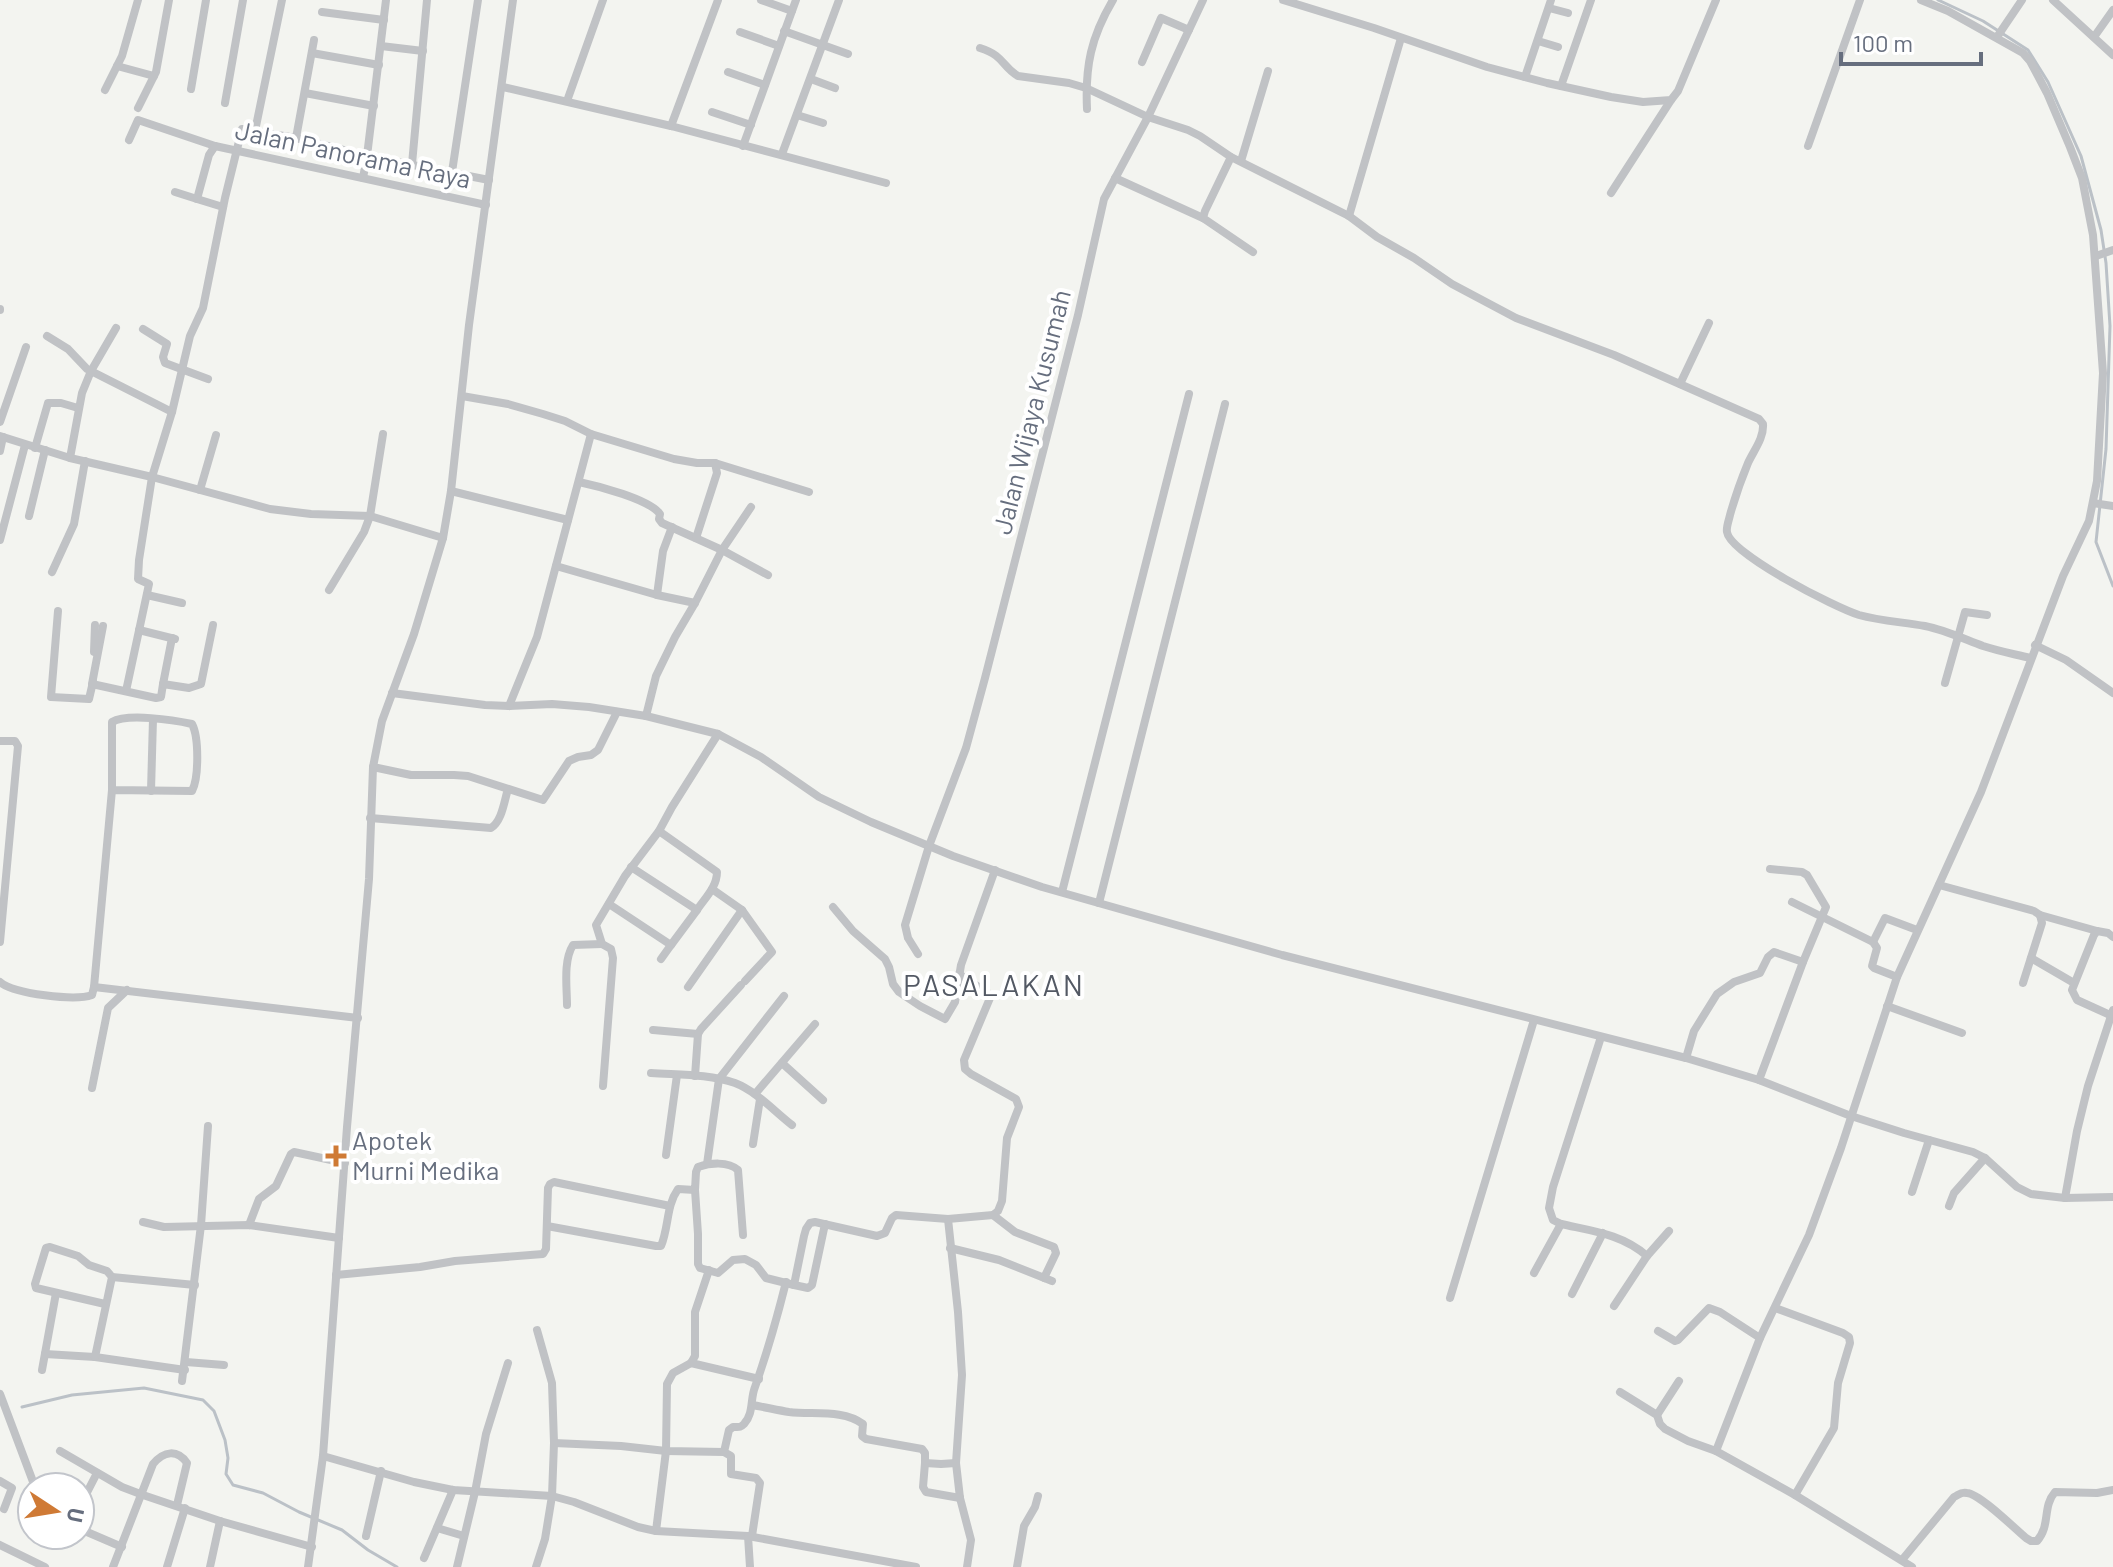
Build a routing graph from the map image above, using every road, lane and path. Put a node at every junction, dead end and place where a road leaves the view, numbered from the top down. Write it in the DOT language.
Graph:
graph roads {
  1 [pos="138,0"];
  2 [pos="169,0"];
  3 [pos="206,0"];
  4 [pos="243,0"];
  5 [pos="282,0"];
  6 [pos="386,0"];
  7 [pos="427,0"];
  8 [pos="478,0"];
  9 [pos="513,0"];
  10 [pos="603,0"];
  11 [pos="718,0"];
  12 [pos="761,0"];
  13 [pos="796,0"];
  14 [pos="839,0"];
  15 [pos="1203,0"];
  16 [pos="1283,0"];
  17 [pos="1591,0"];
  18 [pos="1716,0"];
  19 [pos="1860,0"];
  20 [pos="1921,0"];
  21 [pos="2022,0"];
  22 [pos="2053,0"];
  23 [pos="1109,1"];
  24 [pos="1550,4"];
  25 [pos="2113,10"];
  26 [pos="792,11"];
  27 [pos="322,12"];
  28 [pos="1568,13"];
  29 [pos="384,20"];
  30 [pos="1189,30"];
  31 [pos="784,31"];
  32 [pos="740,32"];
  33 [pos="1999,33"];
  34 [pos="2094,37"];
  35 [pos="1401,38"];
  36 [pos="314,40"];
  37 [pos="1538,41"];
  38 [pos="822,45"];
  39 [pos="381,46"];
  40 [pos="779,46"];
  41 [pos="1558,47"];
  42 [pos="980,48"];
  43 [pos="423,51"];
  44 [pos="312,53"];
  45 [pos="848,54"];
  46 [pos="2113,55"];
  47 [pos="1142,62"];
  48 [pos="379,65"];
  49 [pos="117,66"];
  50 [pos="1268,71"];
  51 [pos="728,72"];
  52 [pos="154,76"];
  53 [pos="1525,77"];
  54 [pos="811,79"];
  55 [pos="765,85"];
  56 [pos="1561,86"];
  57 [pos="503,87"];
  58 [pos="835,88"];
  59 [pos="1086,88"];
  60 [pos="191,89"];
  61 [pos="105,90"];
  62 [pos="305,93"];
  63 [pos="1671,100"];
  64 [pos="567,101"];
  65 [pos="225,103"];
  66 [pos="374,106"];
  67 [pos="138,108"];
  68 [pos="1087,109"];
  69 [pos="712,112"];
  70 [pos="797,115"];
  71 [pos="1148,117"];
  72 [pos="823,123"];
  73 [pos="751,125"];
  74 [pos="671,126"];
  75 [pos="255,131"];
  76 [pos="296,138"];
  77 [pos="129,140"];
  78 [pos="743,146"];
  79 [pos="1808,146"];
  80 [pos="214,147"];
  81 [pos="237,149"];
  82 [pos="782,154"];
  83 [pos="367,156"];
  84 [pos="1231,157"];
  85 [pos="1241,161"];
  86 [pos="412,164"];
  87 [pos="452,172"];
  88 [pos="363,178"];
  89 [pos="1115,178"];
  90 [pos="489,180"];
  91 [pos="886,183"];
  92 [pos="175,192"];
  93 [pos="1611,193"];
  94 [pos="197,199"];
  95 [pos="486,205"];
  96 [pos="223,207"];
  97 [pos="1349,216"];
  98 [pos="1203,218"];
  99 [pos="1253,252"];
  100 [pos="2105,253"];
  101 [pos="1709,323"];
  102 [pos="116,328"];
  103 [pos="143,329"];
  104 [pos="47,336"];
  105 [pos="26,347"];
  106 [pos="183,370"];
  107 [pos="91,371"];
  108 [pos="208,379"];
  109 [pos="1680,384"];
  110 [pos="1189,394"];
  111 [pos="462,396"];
  112 [pos="1225,404"];
  113 [pos="78,408"];
  114 [pos="172,412"];
  115 [pos="0,422"];
  116 [pos="383,434"];
  117 [pos="591,434"];
  118 [pos="216,435"];
  119 [pos="2,437"];
  120 [pos="30,446"];
  121 [pos="45,450"];
  122 [pos="0,451"];
  123 [pos="70,458"];
  124 [pos="85,461"];
  125 [pos="715,463"];
  126 [pos="152,477"];
  127 [pos="579,482"];
  128 [pos="200,490"];
  129 [pos="451,491"];
  130 [pos="809,492"];
  131 [pos="2102,504"];
  132 [pos="751,507"];
  133 [pos="29,516"];
  134 [pos="370,516"];
  135 [pos="568,520"];
  136 [pos="672,527"];
  137 [pos="443,538"];
  138 [pos="696,538"];
  139 [pos="0,540"];
  140 [pos="722,550"];
  141 [pos="556,566"];
  142 [pos="52,572"];
  143 [pos="768,575"];
  144 [pos="329,590"];
  145 [pos="147,595"];
  146 [pos="657,595"];
  147 [pos="182,603"];
  148 [pos="695,603"];
  149 [pos="58,611"];
  150 [pos="1987,615"];
  151 [pos="213,625"];
  152 [pos="99,626"];
  153 [pos="139,630"];
  154 [pos="1959,637"];
  155 [pos="2035,645"];
  156 [pos="2030,658"];
  157 [pos="1945,683"];
  158 [pos="92,684"];
  159 [pos="163,684"];
  160 [pos="126,691"];
  161 [pos="392,693"];
  162 [pos="2113,693"];
  163 [pos="509,706"];
  164 [pos="617,712"];
  165 [pos="646,716"];
  166 [pos="153,719"];
  167 [pos="718,734"];
  168 [pos="0,741"];
  169 [pos="373,767"];
  170 [pos="508,789"];
  171 [pos="112,790"];
  172 [pos="151,791"];
  173 [pos="370,818"];
  174 [pos="659,831"];
  175 [pos="929,846"];
  176 [pos="3,859"];
  177 [pos="631,867"];
  178 [pos="1770,869"];
  179 [pos="995,870"];
  180 [pos="1939,885"];
  181 [pos="712,889"];
  182 [pos="1062,892"];
  183 [pos="1792,902"];
  184 [pos="1099,903"];
  185 [pos="609,904"];
  186 [pos="833,907"];
  187 [pos="697,910"];
  188 [pos="742,910"];
  189 [pos="2040,915"];
  190 [pos="1823,917"];
  191 [pos="1917,930"];
  192 [pos="2097,931"];
  193 [pos="2113,937"];
  194 [pos="0,942"];
  195 [pos="1873,942"];
  196 [pos="602,944"];
  197 [pos="671,945"];
  198 [pos="918,954"];
  199 [pos="2031,958"];
  200 [pos="661,959"];
  201 [pos="1803,962"];
  202 [pos="959,974"];
  203 [pos="1897,977"];
  204 [pos="0,982"];
  205 [pos="2023,983"];
  206 [pos="2074,983"];
  207 [pos="94,987"];
  208 [pos="688,987"];
  209 [pos="127,990"];
  210 [pos="784,996"];
  211 [pos="567,1005"];
  212 [pos="1887,1006"];
  213 [pos="2112,1013"];
  214 [pos="358,1018"];
  215 [pos="1534,1020"];
  216 [pos="815,1024"];
  217 [pos="653,1030"];
  218 [pos="1962,1033"];
  219 [pos="698,1034"];
  220 [pos="1601,1037"];
  221 [pos="1686,1058"];
  222 [pos="782,1063"];
  223 [pos="651,1073"];
  224 [pos="677,1075"];
  225 [pos="695,1076"];
  226 [pos="719,1079"];
  227 [pos="1759,1080"];
  228 [pos="603,1086"];
  229 [pos="92,1088"];
  230 [pos="758,1097"];
  231 [pos="823,1100"];
  232 [pos="1851,1116"];
  233 [pos="792,1125"];
  234 [pos="208,1126"];
  235 [pos="1929,1140"];
  236 [pos="753,1144"];
  237 [pos="666,1155"];
  238 [pos="1985,1158"];
  239 [pos="345,1163"];
  240 [pos="707,1164"];
  241 [pos="695,1190"];
  242 [pos="1912,1192"];
  243 [pos="2113,1197"];
  244 [pos="2065,1198"];
  245 [pos="670,1206"];
  246 [pos="1949,1206"];
  247 [pos="993,1215"];
  248 [pos="948,1219"];
  249 [pos="143,1222"];
  250 [pos="825,1224"];
  251 [pos="1561,1224"];
  252 [pos="201,1225"];
  253 [pos="249,1225"];
  254 [pos="547,1226"];
  255 [pos="1669,1231"];
  256 [pos="1603,1233"];
  257 [pos="743,1235"];
  258 [pos="339,1238"];
  259 [pos="950,1248"];
  260 [pos="1647,1256"];
  261 [pos="709,1270"];
  262 [pos="1534,1273"];
  263 [pos="336,1275"];
  264 [pos="112,1277"];
  265 [pos="790,1283"];
  266 [pos="195,1285"];
  267 [pos="56,1293"];
  268 [pos="1572,1294"];
  269 [pos="1450,1298"];
  270 [pos="105,1304"];
  271 [pos="1614,1306"];
  272 [pos="1775,1308"];
  273 [pos="537,1330"];
  274 [pos="1658,1331"];
  275 [pos="1760,1338"];
  276 [pos="45,1354"];
  277 [pos="95,1357"];
  278 [pos="508,1363"];
  279 [pos="691,1363"];
  280 [pos="224,1365"];
  281 [pos="185,1366"];
  282 [pos="42,1370"];
  283 [pos="759,1379"];
  284 [pos="182,1381"];
  285 [pos="1679,1381"];
  286 [pos="1620,1392"];
  287 [pos="0,1394"];
  288 [pos="752,1405"];
  289 [pos="1657,1415"];
  290 [pos="554,1443"];
  291 [pos="60,1451"];
  292 [pos="666,1451"];
  293 [pos="1716,1451"];
  294 [pos="724,1452"];
  295 [pos="323,1456"];
  296 [pos="925,1463"];
  297 [pos="956,1463"];
  298 [pos="29,1471"];
  299 [pos="381,1471"];
  300 [pos="97,1473"];
  301 [pos="0,1481"];
  302 [pos="453,1490"];
  303 [pos="2113,1490"];
  304 [pos="475,1492"];
  305 [pos="143,1495"];
  306 [pos="1795,1495"];
  307 [pos="552,1496"];
  308 [pos="1038,1496"];
  309 [pos="960,1498"];
  310 [pos="181,1507"];
  311 [pos="4,1509"];
  312 [pos="220,1521"];
  313 [pos="437,1528"];
  314 [pos="656,1531"];
  315 [pos="96,1536"];
  316 [pos="366,1536"];
  317 [pos="464,1536"];
  318 [pos="750,1536"];
  319 [pos="0,1545"];
  320 [pos="122,1547"];
  321 [pos="312,1547"];
  322 [pos="424,1558"];
  323 [pos="1902,1560"];
  324 [pos="38,1566"];
  325 [pos="113,1567"];
  326 [pos="167,1567"];
  327 [pos="210,1567"];
  328 [pos="308,1567"];
  329 [pos="457,1567"];
  330 [pos="536,1567"];
  331 [pos="750,1567"];
  332 [pos="916,1567"];
  333 [pos="967,1567"];
  334 [pos="1017,1567"];
  335 [pos="1912,1567"];
  1 -- 49 [label="street"];
  2 -- 52 [label="street"];
  3 -- 60 [label="street"];
  4 -- 65 [label="street"];
  5 -- 75 [label="street"];
  6 -- 29 [label="street"];
  7 -- 43 [label="street"];
  8 -- 87 [label="street"];
  9 -- 57 [label="street"];
  10 -- 64 [label="street"];
  11 -- 74 [label="street"];
  12 -- 26 [label="street"];
  13 -- 26 [label="street"];
  14 -- 38 [label="street"];
  15 -- 30 [label="street, Jalan Wijaya Kusumah"];
  16 -- 35 [label="street"];
  17 -- 56 [label="street"];
  18 -- 63 [label="street"];
  19 -- 79 [label="street"];
  20 -- 33 [label="street"];
  21 -- 33 [label="street"];
  22 -- 34 [label="street"];
  23 -- 59 [label="street"];
  24 -- 28 [label="street"];
  24 -- 37 [label="street"];
  25 -- 34 [label="street"];
  26 -- 31 [label="street"];
  27 -- 29 [label="street"];
  29 -- 39 [label="street"];
  30 -- 47 [label="street"];
  30 -- 71 [label="street, Jalan Wijaya Kusumah"];
  31 -- 38 [label="street"];
  31 -- 40 [label="street"];
  32 -- 40 [label="street"];
  33 -- 100 [label="street"];
  34 -- 46 [label="street"];
  35 -- 53 [label="street"];
  35 -- 97 [label="street"];
  36 -- 44 [label="street"];
  37 -- 41 [label="street"];
  37 -- 53 [label="street"];
  38 -- 45 [label="street"];
  38 -- 54 [label="street"];
  39 -- 43 [label="street"];
  39 -- 48 [label="street"];
  40 -- 55 [label="street"];
  42 -- 59 [label="street"];
  43 -- 86 [label="street"];
  44 -- 48 [label="street"];
  44 -- 62 [label="street"];
  48 -- 66 [label="street"];
  49 -- 52 [label="street"];
  49 -- 61 [label="street"];
  50 -- 85 [label="street"];
  51 -- 55 [label="street"];
  52 -- 67 [label="street"];
  53 -- 56 [label="street"];
  54 -- 58 [label="street"];
  54 -- 70 [label="street"];
  55 -- 73 [label="street"];
  56 -- 63 [label="street"];
  57 -- 64 [label="street"];
  57 -- 90 [label="street"];
  59 -- 68 [label="street"];
  59 -- 71 [label="street"];
  62 -- 66 [label="street"];
  62 -- 76 [label="street"];
  63 -- 93 [label="street"];
  64 -- 74 [label="street"];
  66 -- 83 [label="street"];
  69 -- 73 [label="street"];
  70 -- 72 [label="street"];
  70 -- 82 [label="street"];
  71 -- 84 [label="street"];
  71 -- 89 [label="street, Jalan Wijaya Kusumah"];
  73 -- 78 [label="street"];
  74 -- 78 [label="street"];
  75 -- 76 [label="street"];
  75 -- 81 [label="street"];
  76 -- 83 [label="street"];
  77 -- 80 [label="street, Jalan Panorama Raya"];
  78 -- 82 [label="street"];
  80 -- 81 [label="street, Jalan Panorama Raya"];
  80 -- 94 [label="street"];
  81 -- 88 [label="street, Jalan Panorama Raya"];
  81 -- 96 [label="street"];
  82 -- 91 [label="street"];
  83 -- 86 [label="street"];
  83 -- 88 [label="street"];
  84 -- 85 [label="street"];
  84 -- 98 [label="street"];
  85 -- 97 [label="street"];
  86 -- 87 [label="street"];
  87 -- 90 [label="street"];
  88 -- 95 [label="street, Jalan Panorama Raya"];
  89 -- 98 [label="street"];
  89 -- 175 [label="street, Jalan Wijaya Kusumah"];
  90 -- 95 [label="street"];
  92 -- 94 [label="street"];
  94 -- 96 [label="street"];
  95 -- 111 [label="street"];
  96 -- 106 [label="street"];
  97 -- 109 [label="street"];
  98 -- 99 [label="street"];
  100 -- 131 [label="street"];
  101 -- 109 [label="street"];
  102 -- 107 [label="street"];
  103 -- 106 [label="street"];
  104 -- 107 [label="street"];
  105 -- 115 [label="street"];
  106 -- 108 [label="street"];
  106 -- 114 [label="street"];
  107 -- 113 [label="street"];
  107 -- 114 [label="street"];
  109 -- 154 [label="street"];
  110 -- 182 [label="street"];
  111 -- 117 [label="street"];
  111 -- 129 [label="street"];
  112 -- 184 [label="street"];
  113 -- 120 [label="street"];
  113 -- 123 [label="street"];
  114 -- 126 [label="street"];
  116 -- 134 [label="street"];
  117 -- 125 [label="street"];
  117 -- 127 [label="street"];
  118 -- 128 [label="street"];
  119 -- 120 [label="street"];
  119 -- 122 [label="street"];
  120 -- 121 [label="street"];
  120 -- 139 [label="street"];
  121 -- 123 [label="street"];
  121 -- 133 [label="street"];
  123 -- 124 [label="street"];
  124 -- 126 [label="street"];
  124 -- 142 [label="street"];
  125 -- 130 [label="street"];
  125 -- 138 [label="street"];
  126 -- 128 [label="street"];
  126 -- 145 [label="street"];
  127 -- 135 [label="street"];
  127 -- 136 [label="street"];
  128 -- 134 [label="street"];
  129 -- 135 [label="street"];
  129 -- 137 [label="street"];
  131 -- 155 [label="street"];
  132 -- 140 [label="street"];
  134 -- 137 [label="street"];
  134 -- 144 [label="street"];
  135 -- 141 [label="street"];
  136 -- 138 [label="street"];
  136 -- 146 [label="street"];
  137 -- 161 [label="street"];
  138 -- 140 [label="street"];
  140 -- 143 [label="street"];
  140 -- 148 [label="street"];
  141 -- 146 [label="street"];
  141 -- 163 [label="street"];
  145 -- 147 [label="street"];
  145 -- 153 [label="street"];
  146 -- 148 [label="street"];
  148 -- 165 [label="street"];
  149 -- 158 [label="street"];
  150 -- 154 [label="street"];
  151 -- 159 [label="street"];
  152 -- 158 [label="street"];
  153 -- 159 [label="street"];
  153 -- 160 [label="street"];
  154 -- 156 [label="street"];
  154 -- 157 [label="street"];
  155 -- 156 [label="street"];
  155 -- 162 [label="street"];
  156 -- 180 [label="street"];
  158 -- 160 [label="street"];
  159 -- 160 [label="street"];
  161 -- 163 [label="street"];
  161 -- 169 [label="street"];
  163 -- 164 [label="street"];
  164 -- 165 [label="street"];
  164 -- 170 [label="street"];
  165 -- 167 [label="street"];
  166 -- 171 [label="street"];
  166 -- 172 [label="street"];
  166 -- 172 [label="street"];
  167 -- 174 [label="street"];
  167 -- 175 [label="street"];
  168 -- 176 [label="street"];
  169 -- 170 [label="street"];
  169 -- 173 [label="street"];
  170 -- 173 [label="street"];
  171 -- 172 [label="street"];
  171 -- 207 [label="street"];
  173 -- 214 [label="street"];
  174 -- 177 [label="street"];
  174 -- 181 [label="street"];
  175 -- 179 [label="street"];
  175 -- 198 [label="street, Jalan Wijaya Kusumah"];
  176 -- 194 [label="street"];
  177 -- 185 [label="street"];
  177 -- 187 [label="street"];
  178 -- 190 [label="street"];
  179 -- 182 [label="street"];
  179 -- 202 [label="street"];
  180 -- 189 [label="street"];
  180 -- 191 [label="street"];
  181 -- 187 [label="street"];
  181 -- 188 [label="street"];
  182 -- 184 [label="street"];
  183 -- 190 [label="street"];
  184 -- 215 [label="street"];
  185 -- 196 [label="street"];
  185 -- 197 [label="street"];
  186 -- 202 [label="street"];
  187 -- 197 [label="street"];
  188 -- 208 [label="street"];
  188 -- 219 [label="street"];
  189 -- 192 [label="street"];
  189 -- 199 [label="street"];
  190 -- 195 [label="street"];
  190 -- 201 [label="street"];
  191 -- 195 [label="street"];
  191 -- 203 [label="street"];
  192 -- 193 [label="street"];
  192 -- 206 [label="street"];
  195 -- 203 [label="street"];
  196 -- 211 [label="street"];
  196 -- 228 [label="street"];
  197 -- 200 [label="street"];
  199 -- 205 [label="street"];
  199 -- 206 [label="street"];
  201 -- 221 [label="street"];
  201 -- 227 [label="street"];
  202 -- 247 [label="street"];
  203 -- 212 [label="street"];
  204 -- 207 [label="street"];
  206 -- 213 [label="street"];
  207 -- 209 [label="street"];
  209 -- 214 [label="street"];
  209 -- 229 [label="street"];
  210 -- 226 [label="street"];
  212 -- 218 [label="street"];
  212 -- 232 [label="street"];
  213 -- 244 [label="street"];
  214 -- 239 [label="street"];
  215 -- 220 [label="street"];
  215 -- 269 [label="street"];
  216 -- 222 [label="street"];
  217 -- 219 [label="street"];
  219 -- 225 [label="street"];
  220 -- 221 [label="street"];
  220 -- 251 [label="street"];
  221 -- 227 [label="street"];
  222 -- 230 [label="street"];
  222 -- 231 [label="street"];
  223 -- 224 [label="street"];
  224 -- 225 [label="street"];
  224 -- 237 [label="street"];
  225 -- 226 [label="street"];
  226 -- 230 [label="street"];
  226 -- 240 [label="street"];
  227 -- 232 [label="street"];
  230 -- 233 [label="street"];
  230 -- 236 [label="street"];
  232 -- 235 [label="street"];
  232 -- 272 [label="street"];
  234 -- 252 [label="street"];
  235 -- 238 [label="street"];
  235 -- 242 [label="street"];
  238 -- 244 [label="street"];
  238 -- 246 [label="street"];
  239 -- 253 [label="street"];
  239 -- 258 [label="street"];
  240 -- 241 [label="street"];
  240 -- 257 [label="street"];
  241 -- 245 [label="street"];
  241 -- 261 [label="street"];
  243 -- 244 [label="street"];
  245 -- 254 [label="street"];
  245 -- 254 [label="street"];
  247 -- 248 [label="street"];
  247 -- 259 [label="street"];
  248 -- 250 [label="street"];
  248 -- 259 [label="street"];
  249 -- 252 [label="street"];
  250 -- 265 [label="street"];
  250 -- 265 [label="street"];
  251 -- 256 [label="street"];
  251 -- 262 [label="street"];
  252 -- 253 [label="street"];
  252 -- 266 [label="street"];
  253 -- 258 [label="street"];
  254 -- 263 [label="street"];
  255 -- 260 [label="street"];
  256 -- 260 [label="street"];
  256 -- 268 [label="street"];
  258 -- 263 [label="street"];
  259 -- 297 [label="street"];
  260 -- 271 [label="street"];
  261 -- 265 [label="street"];
  261 -- 279 [label="street"];
  263 -- 295 [label="street"];
  264 -- 266 [label="street"];
  264 -- 267 [label="street"];
  264 -- 270 [label="street"];
  265 -- 283 [label="street"];
  266 -- 281 [label="street"];
  267 -- 270 [label="street"];
  267 -- 276 [label="street"];
  270 -- 277 [label="street"];
  272 -- 275 [label="street"];
  272 -- 306 [label="street"];
  273 -- 290 [label="street"];
  274 -- 275 [label="street"];
  275 -- 293 [label="street"];
  276 -- 277 [label="street"];
  276 -- 282 [label="street"];
  277 -- 281 [label="street"];
  278 -- 304 [label="street"];
  279 -- 283 [label="street"];
  279 -- 292 [label="street"];
  280 -- 281 [label="street"];
  281 -- 284 [label="street"];
  283 -- 288 [label="street"];
  285 -- 289 [label="street"];
  286 -- 289 [label="street"];
  287 -- 298 [label="street"];
  288 -- 294 [label="street"];
  288 -- 296 [label="street"];
  289 -- 293 [label="street"];
  290 -- 292 [label="street"];
  290 -- 307 [label="street"];
  291 -- 300 [label="street"];
  292 -- 294 [label="street"];
  292 -- 314 [label="street"];
  293 -- 306 [label="street"];
  294 -- 318 [label="street"];
  295 -- 299 [label="street"];
  295 -- 321 [label="street"];
  296 -- 297 [label="street"];
  296 -- 309 [label="street"];
  297 -- 309 [label="street"];
  299 -- 302 [label="street"];
  299 -- 316 [label="street"];
  300 -- 305 [label="street"];
  301 -- 311 [label="street"];
  302 -- 304 [label="street"];
  302 -- 313 [label="street"];
  303 -- 323 [label="street"];
  304 -- 307 [label="street"];
  304 -- 317 [label="street"];
  305 -- 310 [label="street"];
  305 -- 310 [label="street"];
  305 -- 320 [label="street"];
  306 -- 323 [label="street"];
  307 -- 314 [label="street"];
  307 -- 330 [label="street"];
  308 -- 334 [label="street"];
  309 -- 333 [label="street"];
  310 -- 312 [label="street"];
  310 -- 326 [label="street"];
  312 -- 321 [label="street"];
  312 -- 327 [label="street"];
  313 -- 317 [label="street"];
  313 -- 322 [label="street"];
  314 -- 318 [label="street"];
  315 -- 320 [label="street"];
  317 -- 329 [label="street"];
  318 -- 331 [label="street"];
  318 -- 332 [label="street"];
  319 -- 324 [label="street"];
  320 -- 325 [label="street"];
  321 -- 328 [label="street"];
  323 -- 335 [label="street"];
}
